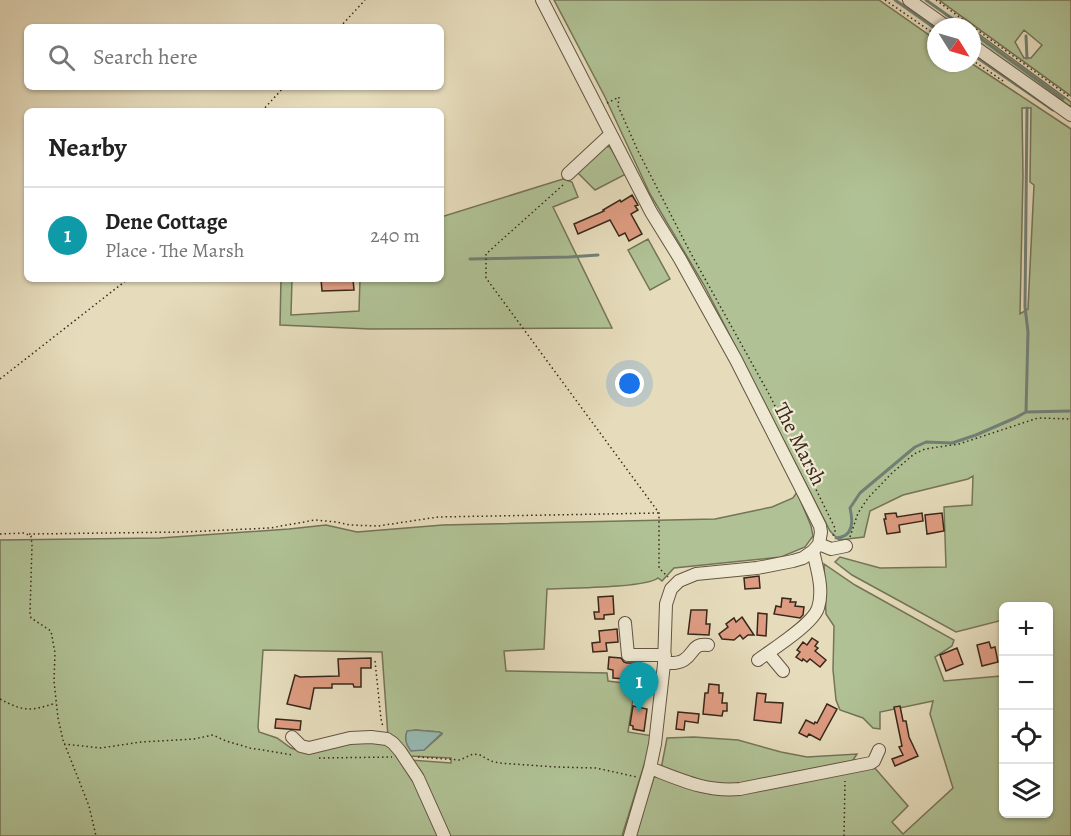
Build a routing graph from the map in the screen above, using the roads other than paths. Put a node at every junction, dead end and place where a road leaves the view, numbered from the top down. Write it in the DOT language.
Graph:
graph roads {
  1 [pos="542,0"];
  2 [pos="909,0"];
  3 [pos="934,18"];
  4 [pos="981,51"];
  5 [pos="1071,115"];
  6 [pos="611,134"];
  7 [pos="568,174"];
  8 [pos="818,545"];
  9 [pos="846,546"];
  10 [pos="625,624"];
  11 [pos="708,645"];
  12 [pos="664,659"];
  13 [pos="783,671"];
  14 [pos="292,736"];
  15 [pos="879,750"];
  16 [pos="649,773"];
  17 [pos="444,836"];
  18 [pos="630,836"];
  1 -- 6 [label="street, The Marsh"];
  2 -- 3 [label="street"];
  4 -- 5 [label="street"];
  6 -- 7 [label="street"];
  6 -- 8 [label="street, The Marsh"];
  8 -- 9 [label="street"];
  8 -- 12 [label="street"];
  8 -- 13 [label="street, The Marsh"];
  10 -- 12 [label="street"];
  11 -- 12 [label="street"];
  12 -- 16 [label="street"];
  14 -- 17 [label="street"];
  15 -- 16 [label="street"];
  16 -- 18 [label="street"];
}
